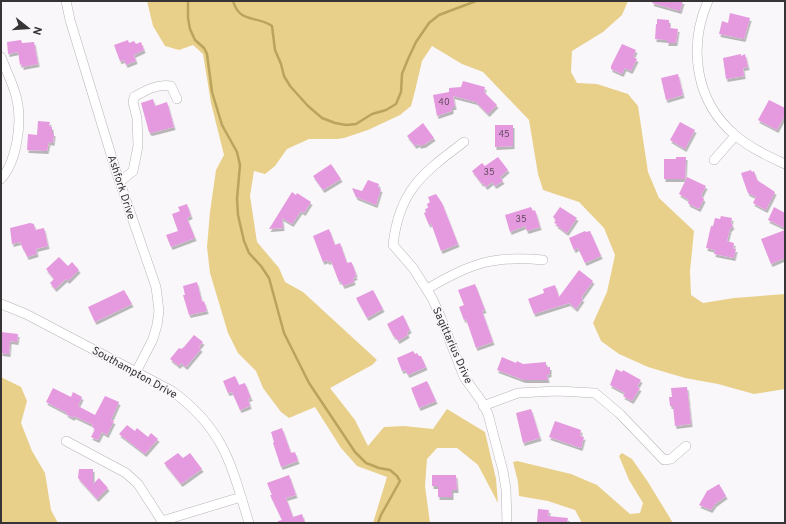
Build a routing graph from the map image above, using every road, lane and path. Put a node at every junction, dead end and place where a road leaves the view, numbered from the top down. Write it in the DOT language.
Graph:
graph roads {
  1 [pos="66,1"];
  2 [pos="708,1"];
  3 [pos="1,56"];
  4 [pos="178,99"];
  5 [pos="736,136"];
  6 [pos="464,142"];
  7 [pos="714,160"];
  8 [pos="785,164"];
  9 [pos="1,179"];
  10 [pos="120,182"];
  11 [pos="543,260"];
  12 [pos="427,289"];
  13 [pos="1,304"];
  14 [pos="136,372"];
  15 [pos="483,406"];
  16 [pos="66,441"];
  17 [pos="686,446"];
  18 [pos="241,497"];
  19 [pos="249,523"];
  20 [pos="507,523"];
  1 -- 10 [label="street, Ashfork Drive"];
  2 -- 5 [label="street"];
  3 -- 9 [label="street"];
  4 -- 10 [label="street"];
  5 -- 7 [label="street"];
  5 -- 8 [label="street"];
  6 -- 12 [label="street, Sagittarius Drive"];
  10 -- 14 [label="street, Ashfork Drive"];
  11 -- 12 [label="street"];
  12 -- 15 [label="street, Sagittarius Drive"];
  13 -- 14 [label="street, Southampton Drive"];
  14 -- 18 [label="street, Southampton Drive"];
  15 -- 17 [label="street"];
  15 -- 20 [label="street, Sagittarius Drive"];
  16 -- 18 [label="street"];
  18 -- 19 [label="street, Southampton Drive"];
}
